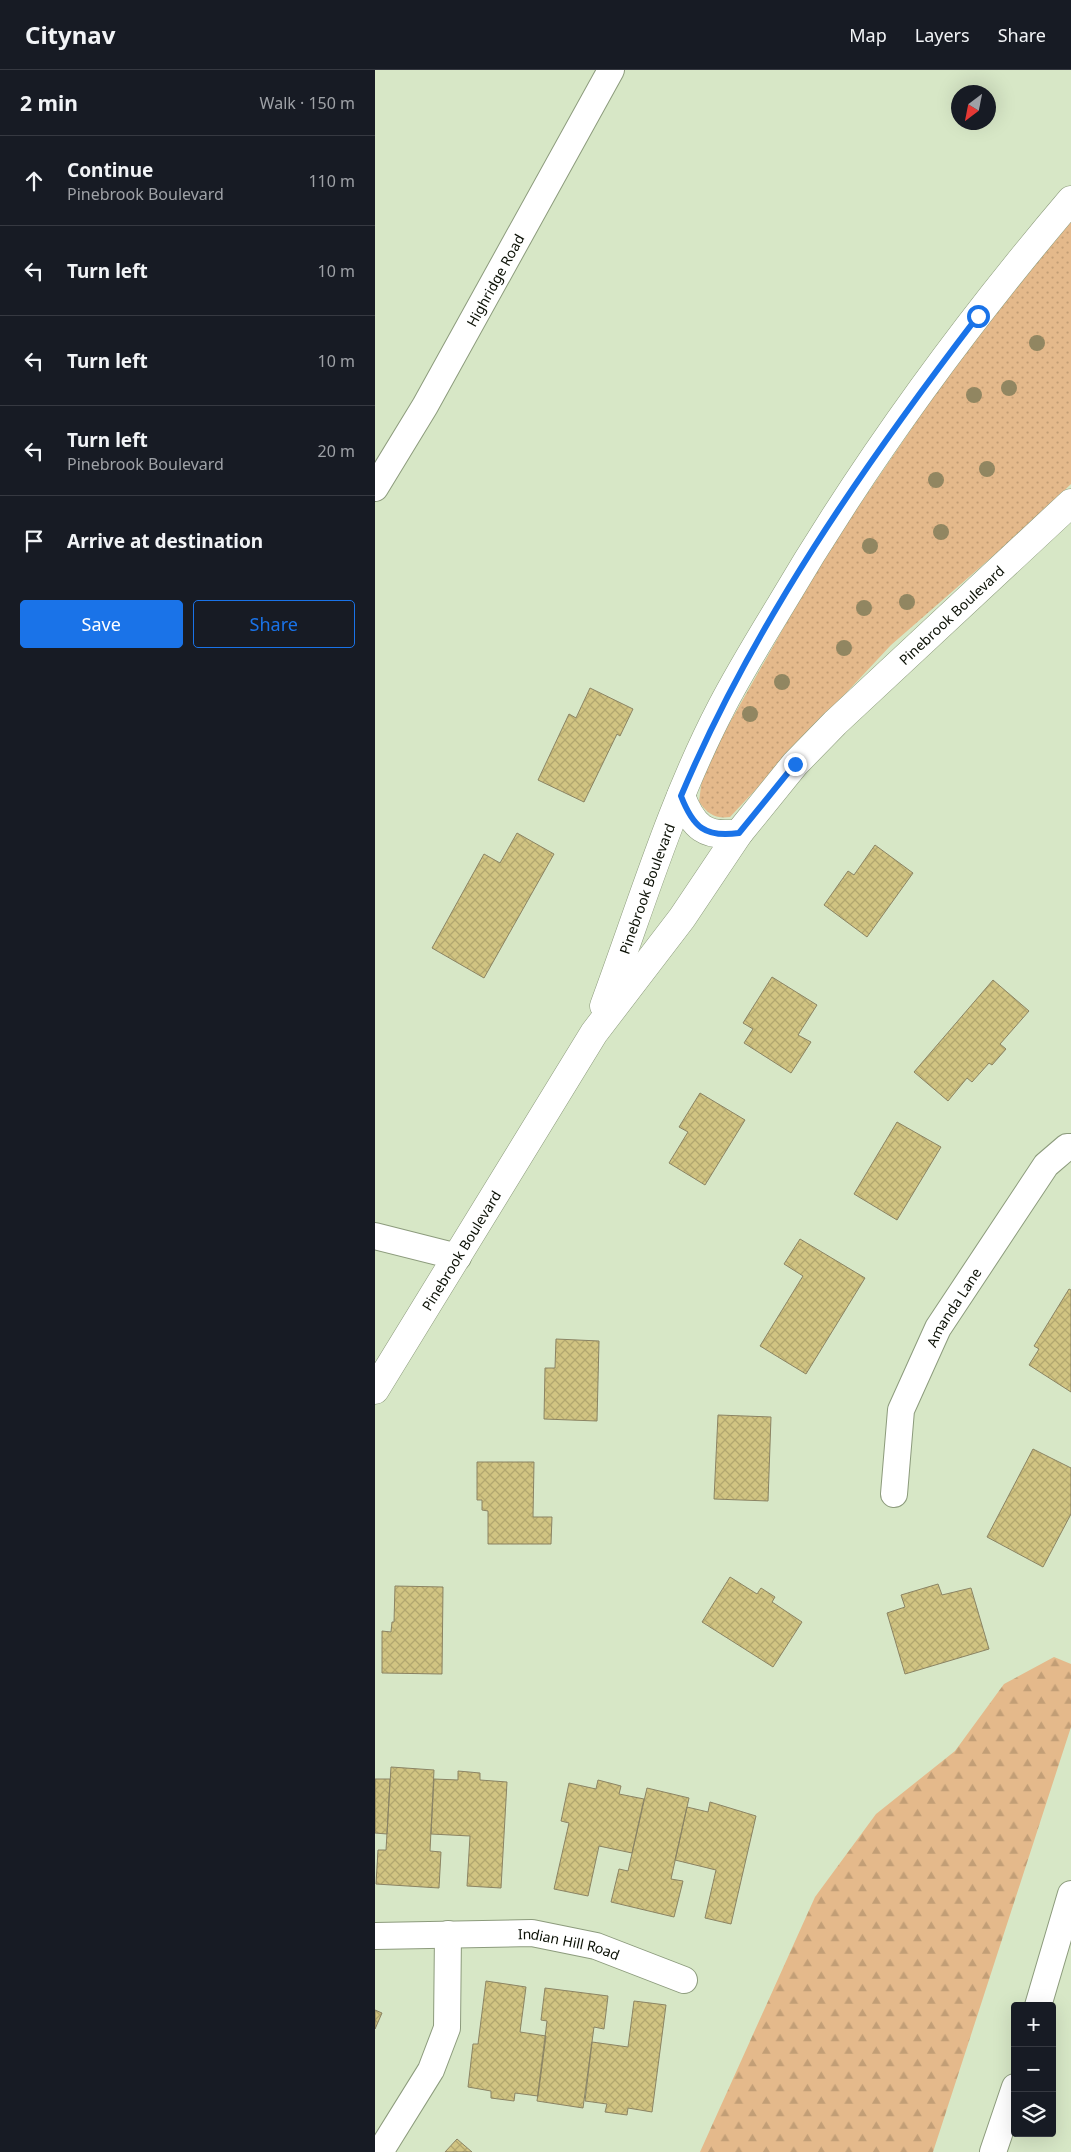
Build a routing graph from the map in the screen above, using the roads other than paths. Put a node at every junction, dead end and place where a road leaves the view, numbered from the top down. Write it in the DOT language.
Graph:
graph roads {
  1 [pos="611,70"];
  2 [pos="1071,200"];
  3 [pos="375,488"];
  4 [pos="1071,503"];
  5 [pos="681,796"];
  6 [pos="739,833"];
  7 [pos="594,1033"];
  8 [pos="1071,1147"];
  9 [pos="375,1236"];
  10 [pos="457,1257"];
  11 [pos="375,1390"];
  12 [pos="894,1494"];
  13 [pos="1071,1894"];
  14 [pos="448,1934"];
  15 [pos="375,1936"];
  16 [pos="684,1980"];
  17 [pos="1039,2002"];
  18 [pos="1013,2092"];
  19 [pos="380,2152"];
  20 [pos="993,2152"];
  1 -- 3 [label="street, Highridge Road"];
  2 -- 5 [label="street, Pinebrook Boulevard"];
  4 -- 6 [label="street, Pinebrook Boulevard"];
  5 -- 6 [label="street"];
  5 -- 7 [label="street, Pinebrook Boulevard"];
  6 -- 7 [label="street, Pinebrook Boulevard"];
  7 -- 10 [label="street, Pinebrook Boulevard"];
  8 -- 12 [label="street, Amanda Lane"];
  9 -- 10 [label="street"];
  10 -- 11 [label="street, Pinebrook Boulevard"];
  13 -- 17 [label="street"];
  14 -- 15 [label="street, Indian Hill Road"];
  14 -- 16 [label="street, Indian Hill Road"];
  14 -- 19 [label="street"];
  18 -- 20 [label="street"];
}
